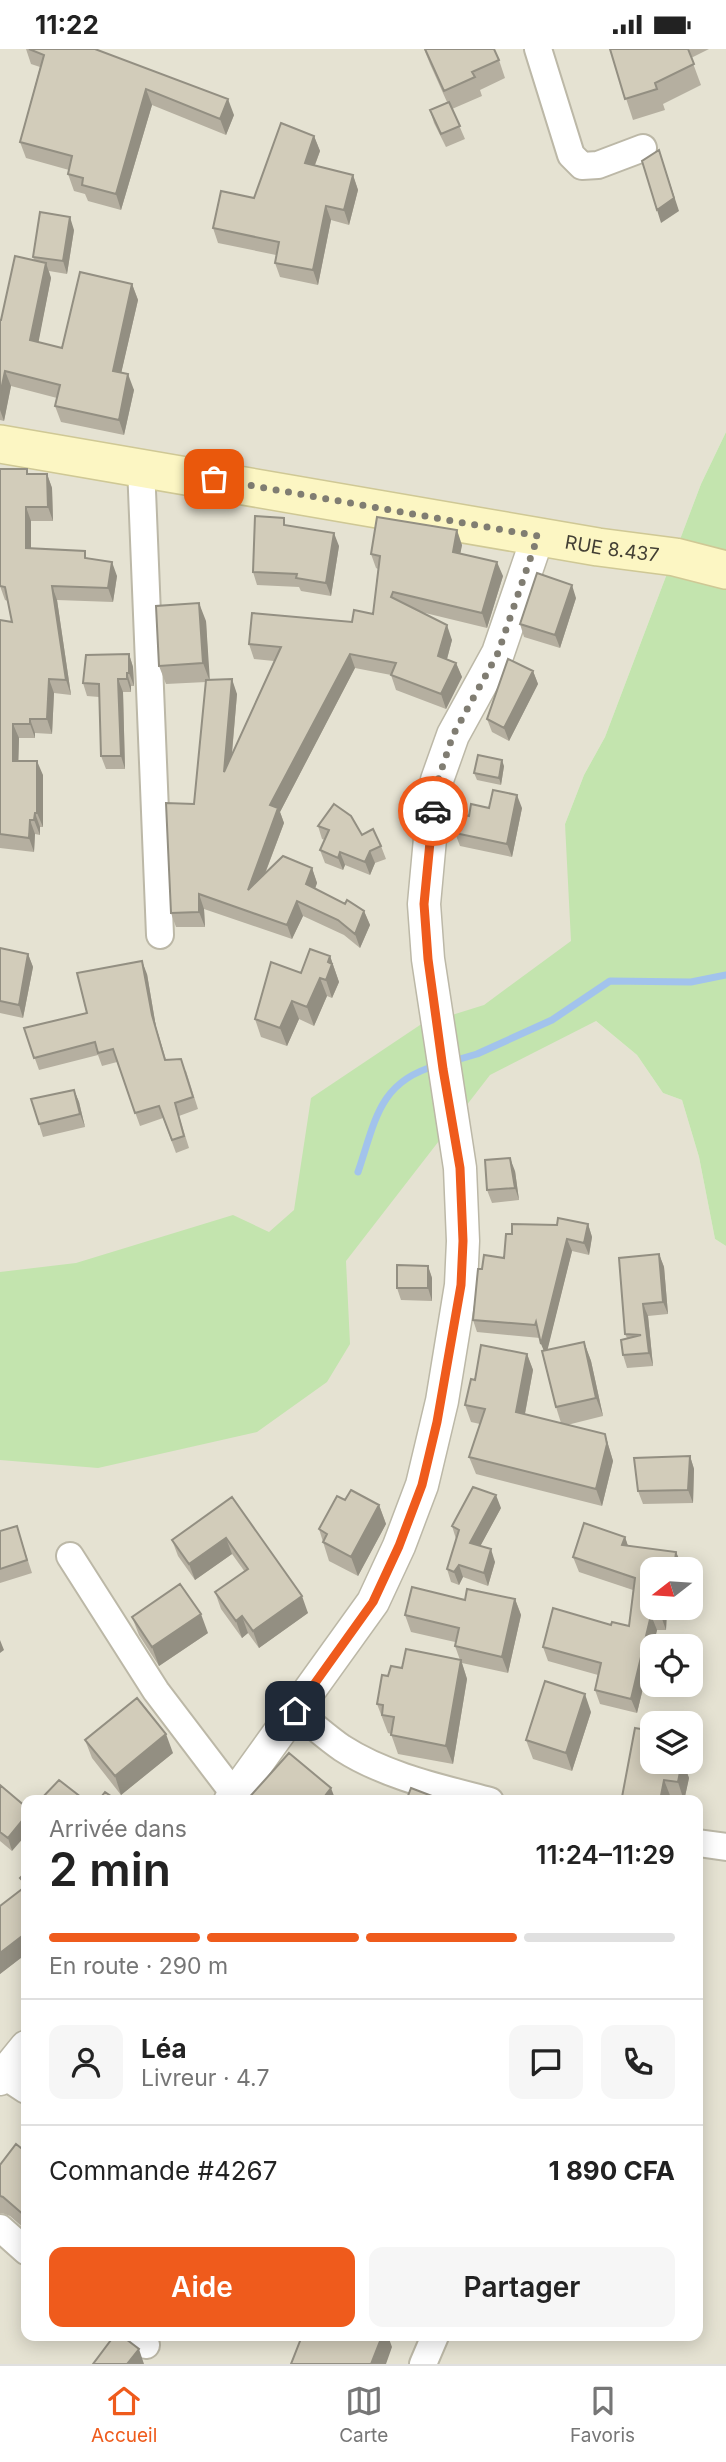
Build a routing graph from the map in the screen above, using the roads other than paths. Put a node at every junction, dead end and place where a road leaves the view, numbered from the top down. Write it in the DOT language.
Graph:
graph roads {
  1 [pos="538,49"];
  2 [pos="643,148"];
  3 [pos="0,444"];
  4 [pos="141,466"];
  5 [pos="538,536"];
  6 [pos="726,570"];
  7 [pos="160,935"];
  8 [pos="70,1556"];
  9 [pos="295,1711"];
  10 [pos="231,1795"];
  11 [pos="235,1795"];
  12 [pos="467,1795"];
  13 [pos="703,1844"];
  14 [pos="726,1847"];
  15 [pos="21,2058"];
  16 [pos="10,2081"];
  17 [pos="0,2228"];
  18 [pos="21,2247"];
  19 [pos="433,2341"];
  20 [pos="423,2364"];
  1 -- 2 [label="street"];
  3 -- 4 [label="main road, RUE 8.437"];
  4 -- 5 [label="main road, RUE 8.437"];
  4 -- 7 [label="street"];
  5 -- 6 [label="main road, RUE 8.437"];
  5 -- 9 [label="street"];
  8 -- 10 [label="street"];
  9 -- 11 [label="street"];
  9 -- 12 [label="street"];
  13 -- 14 [label="street"];
  15 -- 16 [label="street"];
  17 -- 18 [label="street"];
  19 -- 20 [label="street"];
}
